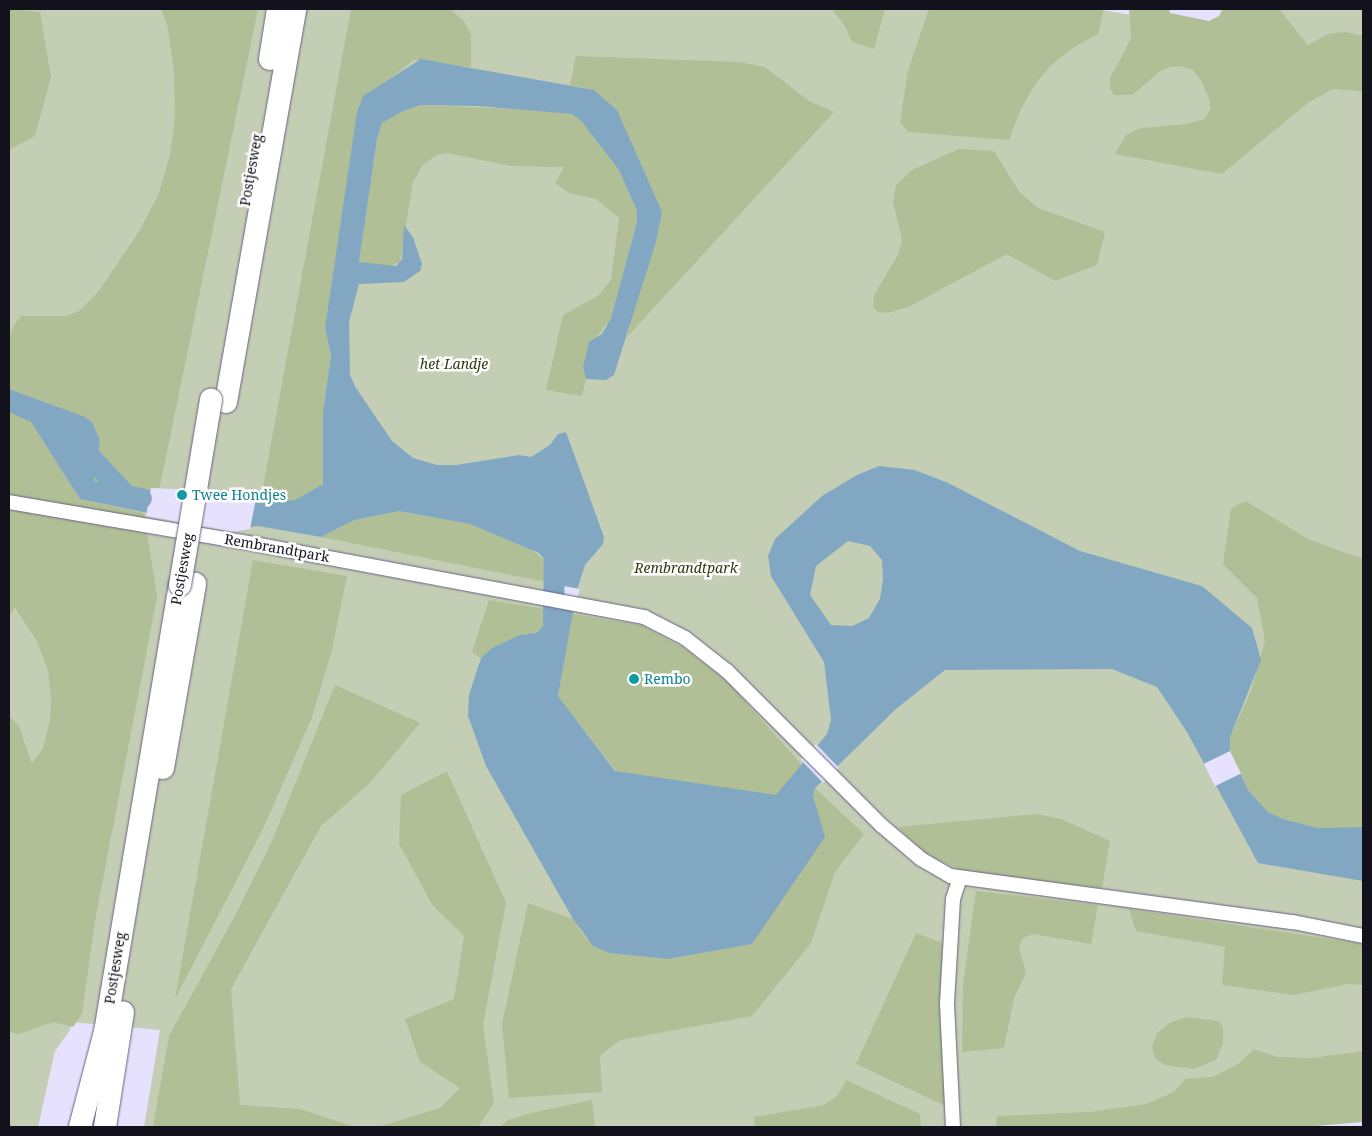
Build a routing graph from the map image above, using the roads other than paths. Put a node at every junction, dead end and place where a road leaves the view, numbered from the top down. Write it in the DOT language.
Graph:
graph roads {
  1 [pos="278,9"];
  2 [pos="295,9"];
  3 [pos="218,401"];
  4 [pos="9,502"];
  5 [pos="187,584"];
  6 [pos="959,880"];
  7 [pos="1363,936"];
  8 [pos="80,1127"];
  9 [pos="105,1127"];
  10 [pos="953,1127"];
  1 -- 3 [label="street, Postjesweg"];
  2 -- 3 [label="street, Postjesweg"];
  3 -- 5 [label="street, Postjesweg, bridge"];
  4 -- 6 [label="street, Rembrandtpark"];
  5 -- 8 [label="street, Postjesweg"];
  5 -- 9 [label="street, Postjesweg"];
  6 -- 7 [label="street"];
  6 -- 10 [label="street"];
}
